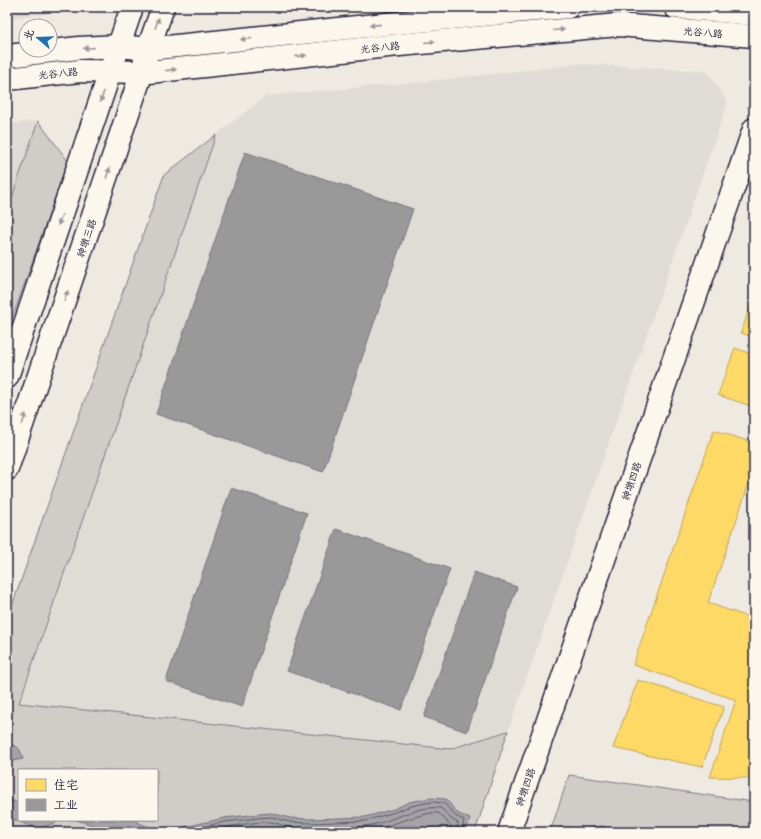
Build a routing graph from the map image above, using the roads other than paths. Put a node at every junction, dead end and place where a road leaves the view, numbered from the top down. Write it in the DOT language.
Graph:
graph roads {
  1 [pos="132,7"];
  2 [pos="162,7"];
  3 [pos="568,7"];
  4 [pos="675,7"];
  5 [pos="754,14"];
  6 [pos="754,36"];
  7 [pos="119,46"];
  8 [pos="148,49"];
  9 [pos="7,56"];
  10 [pos="111,70"];
  11 [pos="142,72"];
  12 [pos="7,79"];
  13 [pos="754,129"];
  14 [pos="7,377"];
  15 [pos="7,469"];
  16 [pos="509,832"];
  1 -- 7 [label="street"];
  8 -- 2 [label="street, 神墩三路, one-way"];
  3 -- 8 [label="street, one-way"];
  4 -- 5 [label="street"];
  11 -- 6 [label="street, 光谷八路, one-way"];
  7 -- 8 [label="street"];
  7 -- 9 [label="street, one-way"];
  7 -- 10 [label="street"];
  8 -- 11 [label="street, 神墩三路"];
  10 -- 11 [label="street, 光谷八路"];
  10 -- 12 [label="street, 光谷八路"];
  10 -- 14 [label="street, one-way"];
  15 -- 11 [label="street, 神墩三路, one-way"];
  13 -- 16 [label="street, 神墩四路"];
}
